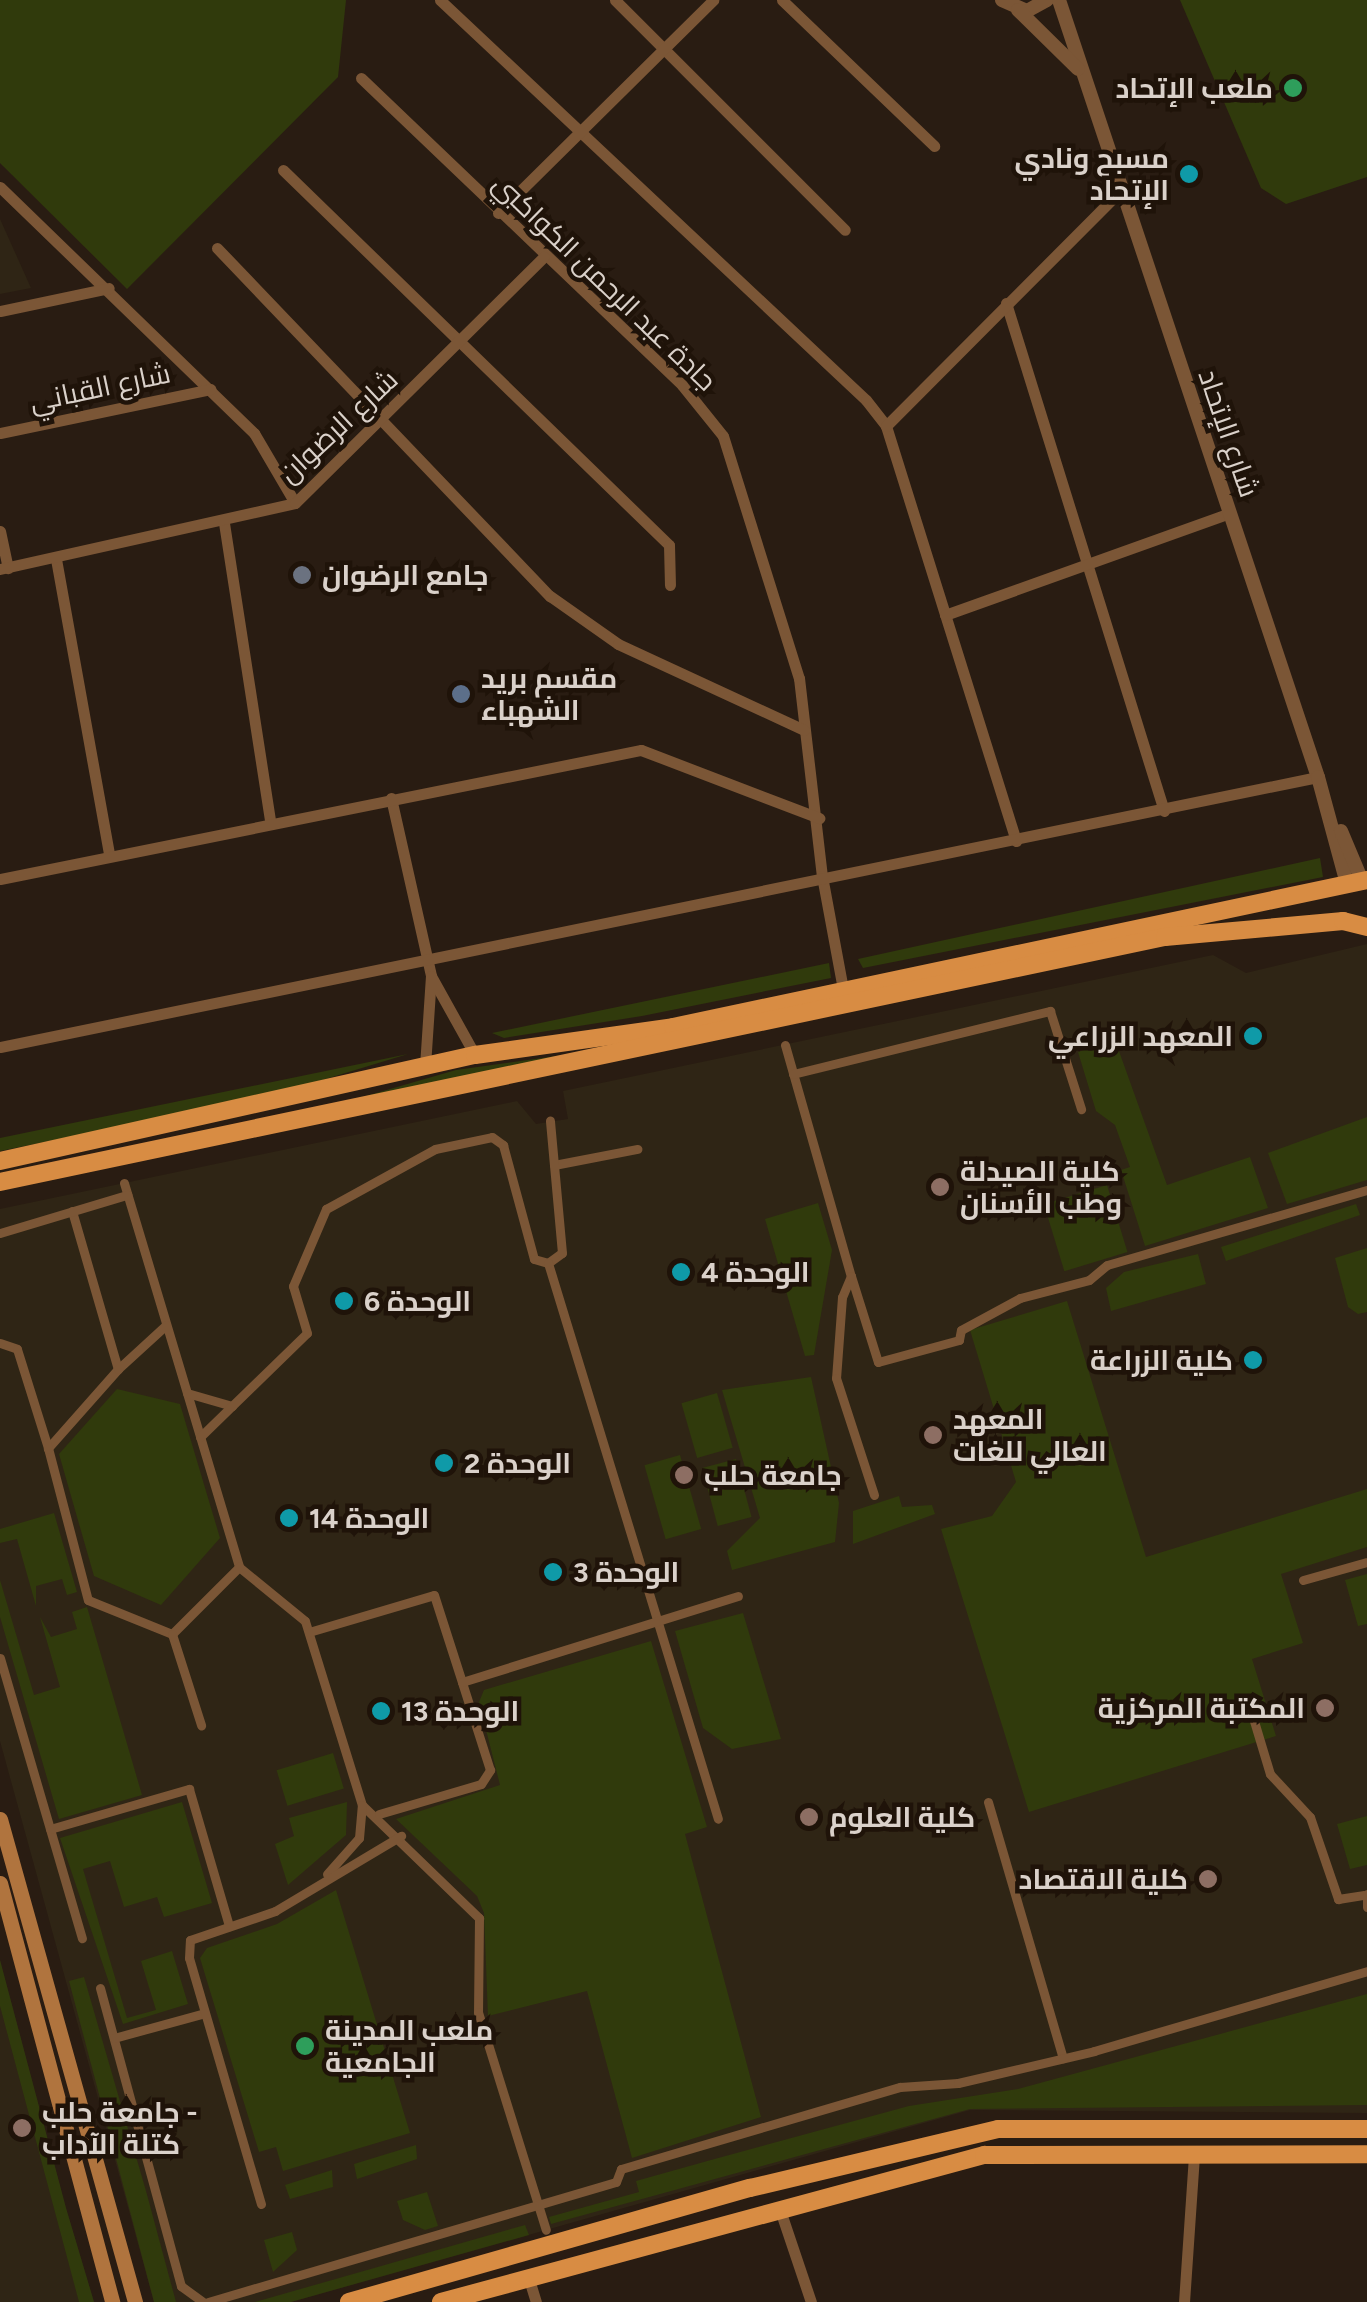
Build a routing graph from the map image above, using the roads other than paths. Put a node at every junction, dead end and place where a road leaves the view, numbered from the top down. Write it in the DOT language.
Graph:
graph roads {
  1 [pos="440,0"];
  2 [pos="615,0"];
  3 [pos="713,0"];
  4 [pos="782,0"];
  5 [pos="1047,0"];
  6 [pos="1059,0"];
  7 [pos="1005,3"];
  8 [pos="664,48"];
  9 [pos="360,78"];
  10 [pos="1086,82"];
  11 [pos="580,132"];
  12 [pos="934,146"];
  13 [pos="283,170"];
  14 [pos="0,187"];
  15 [pos="1120,190"];
  16 [pos="498,214"];
  17 [pos="845,230"];
  18 [pos="217,248"];
  19 [pos="544,257"];
  20 [pos="109,288"];
  21 [pos="1006,302"];
  22 [pos="0,312"];
  23 [pos="462,341"];
  24 [pos="210,390"];
  25 [pos="382,422"];
  26 [pos="886,426"];
  27 [pos="0,433"];
  28 [pos="294,503"];
  29 [pos="1230,512"];
  30 [pos="224,524"];
  31 [pos="0,531"];
  32 [pos="56,559"];
  33 [pos="1088,567"];
  34 [pos="4,568"];
  35 [pos="670,586"];
  36 [pos="946,615"];
  37 [pos="804,730"];
  38 [pos="1318,777"];
  39 [pos="391,798"];
  40 [pos="1164,811"];
  41 [pos="819,818"];
  42 [pos="270,821"];
  43 [pos="1016,842"];
  44 [pos="109,855"];
  45 [pos="822,876"];
  46 [pos="0,879"];
  47 [pos="1359,882"];
  48 [pos="1343,921"];
  49 [pos="1367,926"];
  50 [pos="427,956"];
  51 [pos="431,976"];
  52 [pos="844,989"];
  53 [pos="784,1045"];
  54 [pos="0,1046"];
  55 [pos="475,1055"];
  56 [pos="425,1066"];
  57 [pos="793,1074"];
  58 [pos="1082,1109"];
  59 [pos="550,1122"];
  60 [pos="636,1149"];
  61 [pos="0,1161"];
  62 [pos="554,1165"];
  63 [pos="0,1182"];
  64 [pos="124,1182"];
  65 [pos="1367,1190"];
  66 [pos="127,1195"];
  67 [pos="72,1212"];
  68 [pos="0,1234"];
  69 [pos="548,1263"];
  70 [pos="851,1276"];
  71 [pos="166,1325"];
  72 [pos="0,1343"];
  73 [pos="118,1370"];
  74 [pos="186,1393"];
  75 [pos="232,1406"];
  76 [pos="200,1438"];
  77 [pos="48,1448"];
  78 [pos="874,1495"];
  79 [pos="1367,1562"];
  80 [pos="240,1568"];
  81 [pos="1303,1580"];
  82 [pos="738,1596"];
  83 [pos="658,1621"];
  84 [pos="309,1632"];
  85 [pos="172,1634"];
  86 [pos="0,1658"];
  87 [pos="462,1682"];
  88 [pos="1254,1721"];
  89 [pos="201,1725"];
  90 [pos="988,1802"];
  91 [pos="362,1804"];
  92 [pos="379,1814"];
  93 [pos="0,1819"];
  94 [pos="718,1819"];
  95 [pos="50,1829"];
  96 [pos="401,1836"];
  97 [pos="325,1876"];
  98 [pos="0,1883"];
  99 [pos="1365,1895"];
  100 [pos="1367,1907"];
  101 [pos="229,1926"];
  102 [pos="82,1938"];
  103 [pos="1367,1971"];
  104 [pos="100,1988"];
  105 [pos="205,2013"];
  106 [pos="114,2038"];
  107 [pos="1063,2058"];
  108 [pos="1367,2129"];
  109 [pos="1367,2154"];
  110 [pos="1194,2156"];
  111 [pos="261,2204"];
  112 [pos="538,2206"];
  113 [pos="779,2206"];
  114 [pos="634,2223"];
  115 [pos="546,2230"];
  116 [pos="642,2248"];
  117 [pos="528,2276"];
  118 [pos="112,2302"];
  119 [pos="135,2302"];
  120 [pos="206,2302"];
  121 [pos="348,2302"];
  122 [pos="441,2302"];
  123 [pos="536,2302"];
  124 [pos="811,2302"];
  125 [pos="1184,2302"];
  1 -- 11 [label="street"];
  2 -- 8 [label="street"];
  3 -- 8 [label="street"];
  4 -- 12 [label="street"];
  5 -- 7 [label="street"];
  6 -- 10 [label="street, شارع الإتحاد"];
  7 -- 10 [label="street"];
  8 -- 11 [label="street"];
  8 -- 17 [label="street"];
  9 -- 16 [label="street, جادة عبد الرحمن الكواكبي"];
  10 -- 15 [label="street, شارع الإتحاد"];
  11 -- 16 [label="street"];
  11 -- 26 [label="street"];
  13 -- 23 [label="street"];
  14 -- 20 [label="street"];
  15 -- 21 [label="street"];
  15 -- 29 [label="street, شارع الإتحاد"];
  16 -- 19 [label="street, جادة عبد الرحمن الكواكبي"];
  18 -- 25 [label="street"];
  19 -- 23 [label="street, شارع الرضوان"];
  19 -- 37 [label="street, جادة عبد الرحمن الكواكبي"];
  20 -- 22 [label="street"];
  20 -- 24 [label="street"];
  21 -- 26 [label="street"];
  21 -- 33 [label="street"];
  23 -- 25 [label="street, شارع الرضوان"];
  23 -- 35 [label="street"];
  24 -- 27 [label="street, شارع القباني"];
  24 -- 28 [label="street"];
  25 -- 28 [label="street, شارع الرضوان"];
  25 -- 37 [label="street"];
  26 -- 36 [label="street"];
  28 -- 30 [label="street, شارع الرضوان"];
  29 -- 33 [label="street"];
  29 -- 38 [label="street, شارع الإتحاد"];
  30 -- 32 [label="street, شارع الرضوان"];
  30 -- 42 [label="street"];
  31 -- 34 [label="street"];
  32 -- 34 [label="street, شارع الرضوان"];
  32 -- 44 [label="street"];
  33 -- 36 [label="street"];
  33 -- 40 [label="street"];
  36 -- 43 [label="street"];
  37 -- 41 [label="street, جادة عبد الرحمن الكواكبي"];
  38 -- 40 [label="street"];
  38 -- 47 [label="street, شارع الإتحاد"];
  39 -- 41 [label="street"];
  39 -- 42 [label="street"];
  39 -- 50 [label="street"];
  40 -- 43 [label="street"];
  41 -- 45 [label="street, جادة عبد الرحمن الكواكبي"];
  42 -- 44 [label="street"];
  43 -- 45 [label="street"];
  44 -- 46 [label="street"];
  45 -- 50 [label="street"];
  45 -- 52 [label="street, جادة عبد الرحمن الكواكبي"];
  47 -- 48 [label="main road"];
  47 -- 52 [label="main road"];
  48 -- 49 [label="main road"];
  48 -- 63 [label="main road"];
  50 -- 51 [label="street"];
  50 -- 54 [label="street"];
  51 -- 55 [label="street"];
  51 -- 56 [label="street"];
  52 -- 55 [label="main road"];
  53 -- 57 [label="street"];
  55 -- 56 [label="main road"];
  56 -- 61 [label="main road"];
  57 -- 58 [label="street"];
  57 -- 70 [label="street"];
  59 -- 62 [label="street"];
  60 -- 62 [label="street"];
  62 -- 69 [label="street"];
  64 -- 66 [label="street"];
  65 -- 70 [label="street"];
  66 -- 67 [label="street"];
  66 -- 71 [label="street"];
  67 -- 68 [label="street"];
  67 -- 73 [label="street"];
  69 -- 75 [label="street"];
  69 -- 83 [label="street"];
  70 -- 78 [label="street"];
  71 -- 73 [label="street"];
  71 -- 74 [label="street"];
  72 -- 77 [label="street"];
  73 -- 77 [label="street"];
  74 -- 75 [label="street"];
  74 -- 76 [label="street"];
  75 -- 76 [label="street"];
  76 -- 80 [label="street"];
  77 -- 85 [label="street"];
  79 -- 81 [label="street"];
  80 -- 84 [label="street"];
  80 -- 85 [label="street"];
  82 -- 83 [label="street"];
  83 -- 87 [label="street"];
  83 -- 94 [label="street"];
  84 -- 87 [label="street"];
  84 -- 91 [label="street"];
  85 -- 89 [label="street"];
  86 -- 95 [label="street"];
  87 -- 92 [label="street"];
  88 -- 99 [label="street"];
  90 -- 107 [label="street"];
  91 -- 92 [label="street"];
  91 -- 97 [label="street"];
  92 -- 96 [label="street"];
  93 -- 119 [label="main road"];
  95 -- 101 [label="street"];
  95 -- 102 [label="street"];
  96 -- 97 [label="street"];
  96 -- 112 [label="street"];
  97 -- 101 [label="street"];
  98 -- 118 [label="main road"];
  99 -- 100 [label="street"];
  101 -- 105 [label="street"];
  103 -- 107 [label="street"];
  104 -- 106 [label="street"];
  105 -- 106 [label="street"];
  105 -- 111 [label="street"];
  106 -- 120 [label="street"];
  107 -- 112 [label="street"];
  108 -- 114 [label="main road"];
  109 -- 110 [label="main road"];
  110 -- 113 [label="main road"];
  110 -- 125 [label="street"];
  112 -- 115 [label="street"];
  112 -- 120 [label="street"];
  113 -- 116 [label="main road"];
  113 -- 124 [label="street"];
  114 -- 116 [label="main road"];
  114 -- 121 [label="main road"];
  116 -- 117 [label="main road"];
  117 -- 122 [label="main road"];
  117 -- 123 [label="street"];
}
